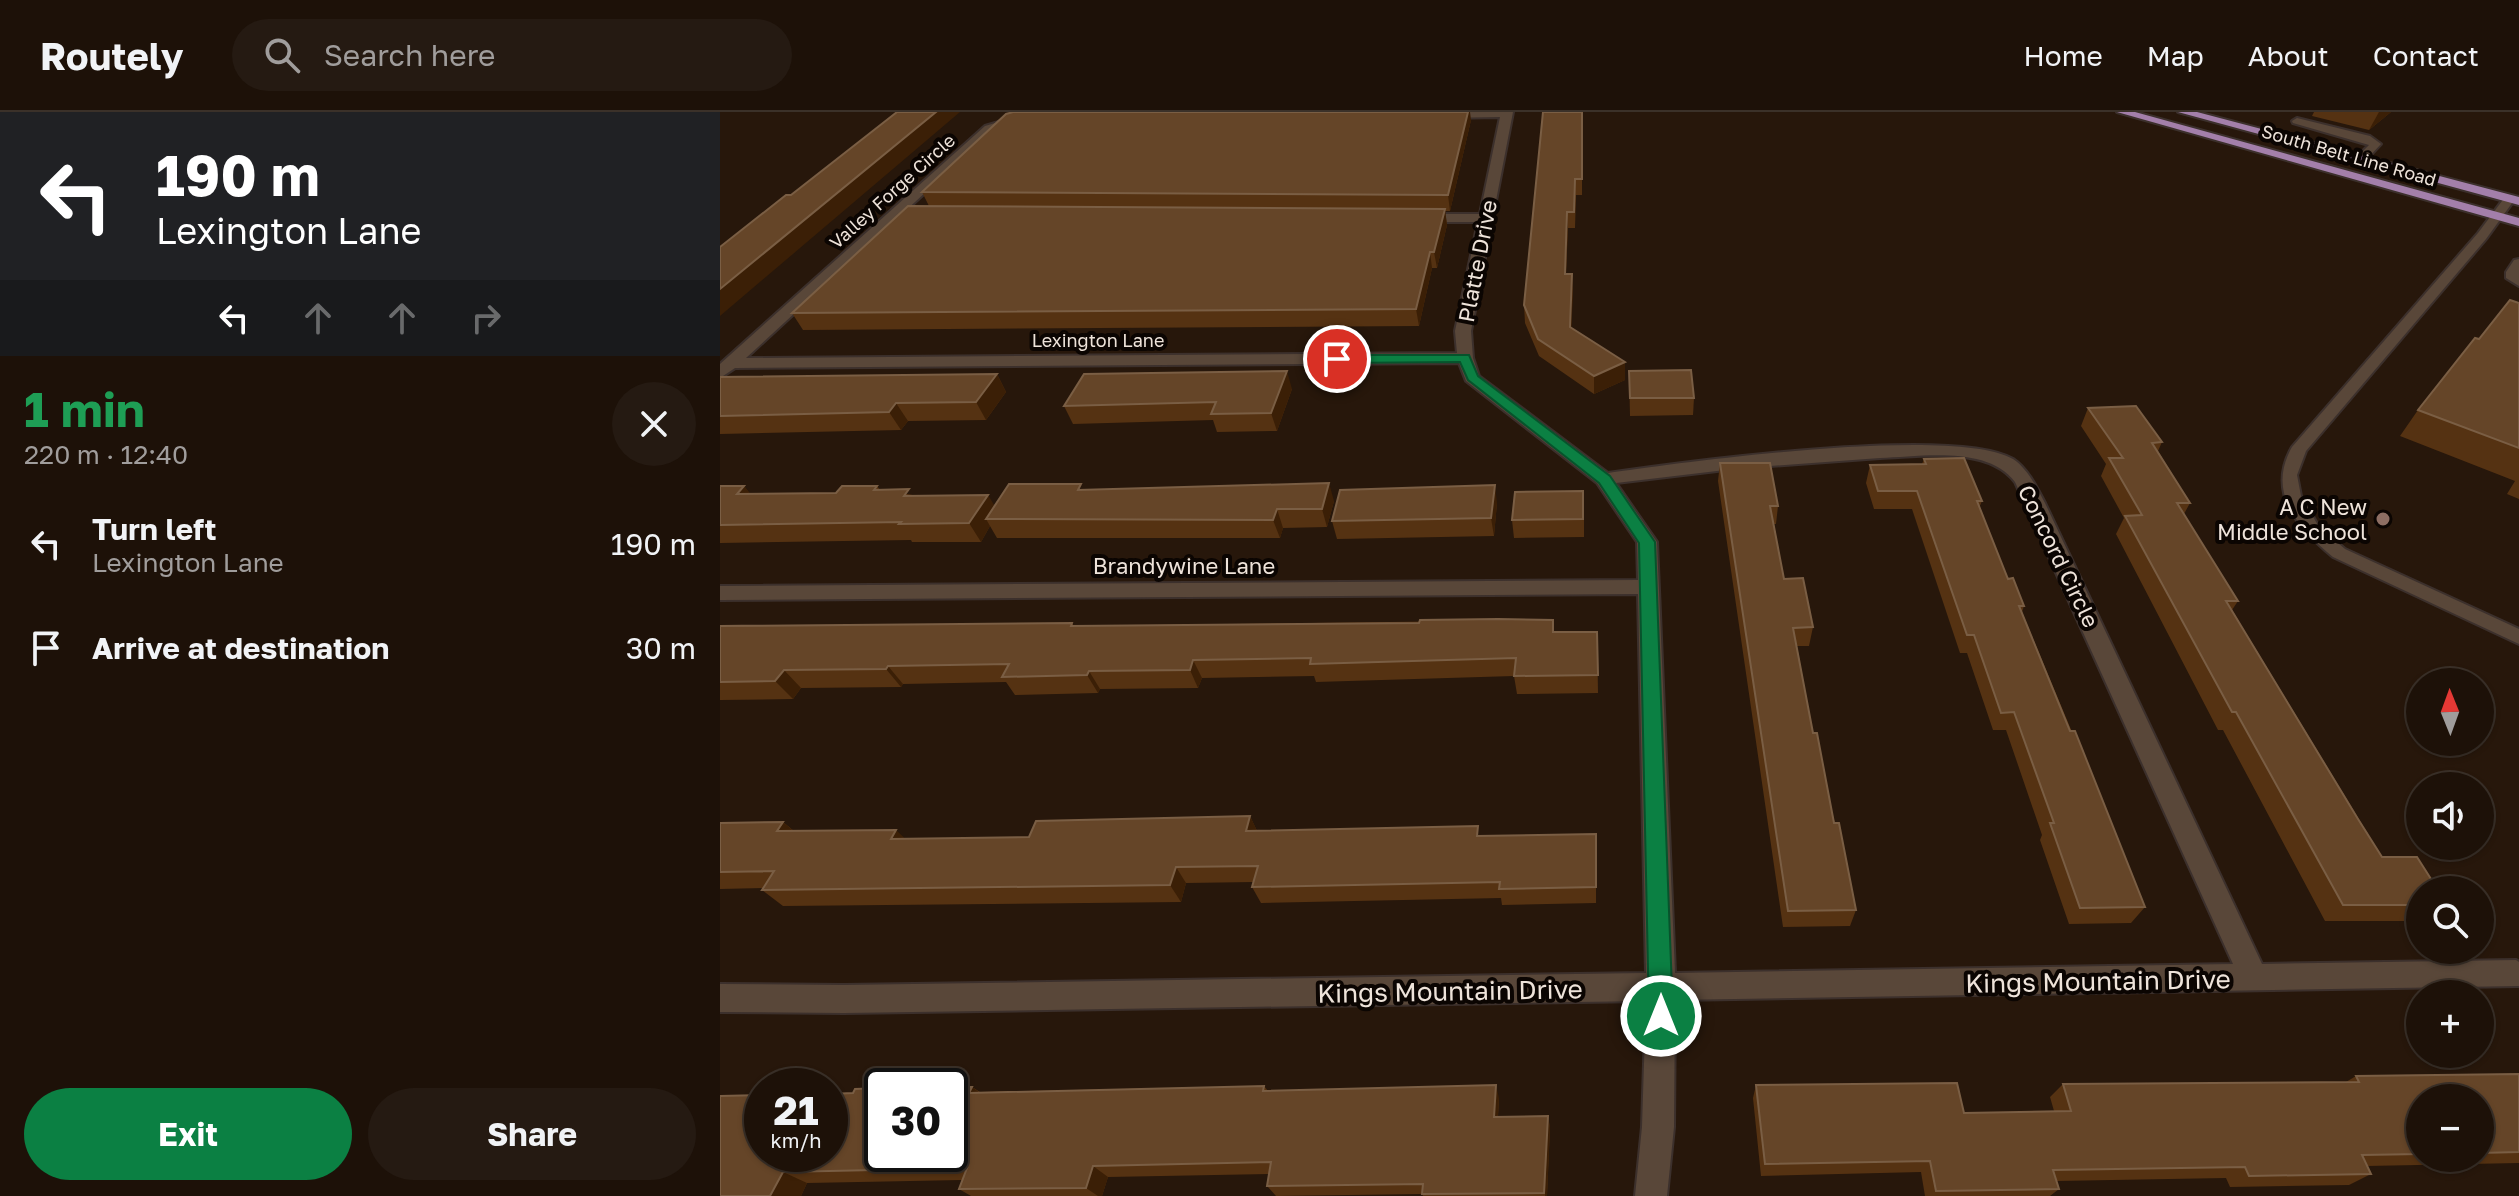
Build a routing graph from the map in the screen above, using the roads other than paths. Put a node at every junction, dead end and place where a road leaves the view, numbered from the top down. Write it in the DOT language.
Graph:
graph roads {
  1 [pos="2123,112"];
  2 [pos="2184,112"];
  3 [pos="1506,113"];
  4 [pos="1427,115"];
  5 [pos="2300,117"];
  6 [pos="1031,118"];
  7 [pos="2274,136"];
  8 [pos="2361,159"];
  9 [pos="2514,200"];
  10 [pos="892,215"];
  11 [pos="923,215"];
  12 [pos="2497,215"];
  13 [pos="1407,218"];
  14 [pos="1485,218"];
  15 [pos="2519,222"];
  16 [pos="2519,263"];
  17 [pos="2519,282"];
  18 [pos="1465,358"];
  19 [pos="725,368"];
  20 [pos="1604,479"];
  21 [pos="1649,587"];
  22 [pos="720,593"];
  23 [pos="2519,637"];
  24 [pos="2516,974"];
  25 [pos="2254,978"];
  26 [pos="1661,988"];
  27 [pos="720,998"];
  28 [pos="1651,1196"];
  1 -- 12 [label="main road, South Belt Line Road"];
  2 -- 7 [label="main road, South Belt Line Road"];
  3 -- 4 [label="street"];
  3 -- 14 [label="street, Platte Drive"];
  5 -- 7 [label="lane"];
  5 -- 8 [label="lane"];
  6 -- 10 [label="street, Valley Forge Circle"];
  7 -- 8 [label="main road, South Belt Line Road"];
  8 -- 9 [label="main road, South Belt Line Road"];
  9 -- 12 [label="lane"];
  10 -- 11 [label="street"];
  10 -- 19 [label="street, Valley Forge Circle"];
  12 -- 15 [label="main road, South Belt Line Road"];
  12 -- 23 [label="lane"];
  13 -- 14 [label="street"];
  14 -- 18 [label="street, Platte Drive"];
  16 -- 17 [label="lane"];
  18 -- 19 [label="street, Lexington Lane"];
  18 -- 20 [label="street"];
  20 -- 21 [label="street"];
  20 -- 25 [label="street, Concord Circle"];
  21 -- 22 [label="street, Brandywine Lane"];
  21 -- 26 [label="street"];
  24 -- 25 [label="street, Kings Mountain Drive"];
  25 -- 26 [label="street, Kings Mountain Drive"];
  26 -- 27 [label="street, Kings Mountain Drive"];
  26 -- 28 [label="street"];
}
